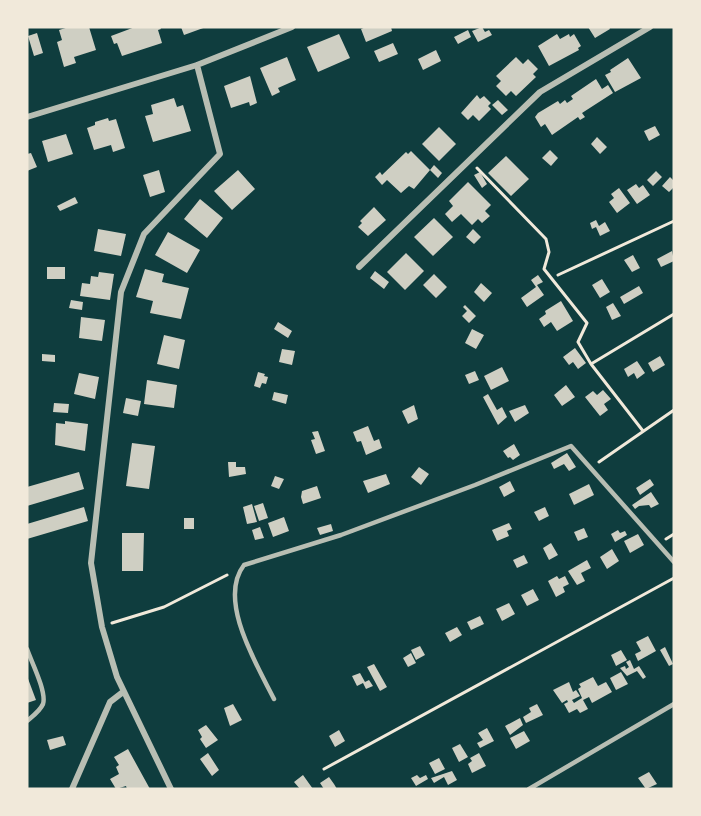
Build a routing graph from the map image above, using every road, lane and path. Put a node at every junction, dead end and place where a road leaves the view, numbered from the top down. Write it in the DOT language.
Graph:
graph roads {
  1 [pos="292,27"];
  2 [pos="650,27"];
  3 [pos="197,65"];
  4 [pos="27,117"];
  5 [pos="470,161"];
  6 [pos="674,221"];
  7 [pos="359,267"];
  8 [pos="558,276"];
  9 [pos="674,314"];
  10 [pos="591,364"];
  11 [pos="674,410"];
  12 [pos="643,431"];
  13 [pos="592,467"];
  14 [pos="674,562"];
  15 [pos="231,573"];
  16 [pos="674,578"];
  17 [pos="102,627"];
  18 [pos="27,649"];
  19 [pos="123,692"];
  20 [pos="274,699"];
  21 [pos="674,704"];
  22 [pos="27,721"];
  23 [pos="324,769"];
  24 [pos="72,789"];
  25 [pos="171,789"];
  26 [pos="529,789"];
  1 -- 3 [label="street"];
  2 -- 5 [label="street"];
  3 -- 4 [label="street"];
  3 -- 17 [label="street"];
  5 -- 7 [label="street"];
  5 -- 10 [label="path"];
  6 -- 8 [label="path"];
  9 -- 10 [label="path"];
  10 -- 12 [label="path"];
  11 -- 12 [label="path"];
  12 -- 13 [label="path"];
  13 -- 14 [label="lane"];
  13 -- 20 [label="lane"];
  15 -- 17 [label="path"];
  16 -- 23 [label="path"];
  17 -- 19 [label="street"];
  18 -- 22 [label="lane"];
  19 -- 24 [label="street"];
  19 -- 25 [label="street"];
  21 -- 26 [label="lane"];
}
